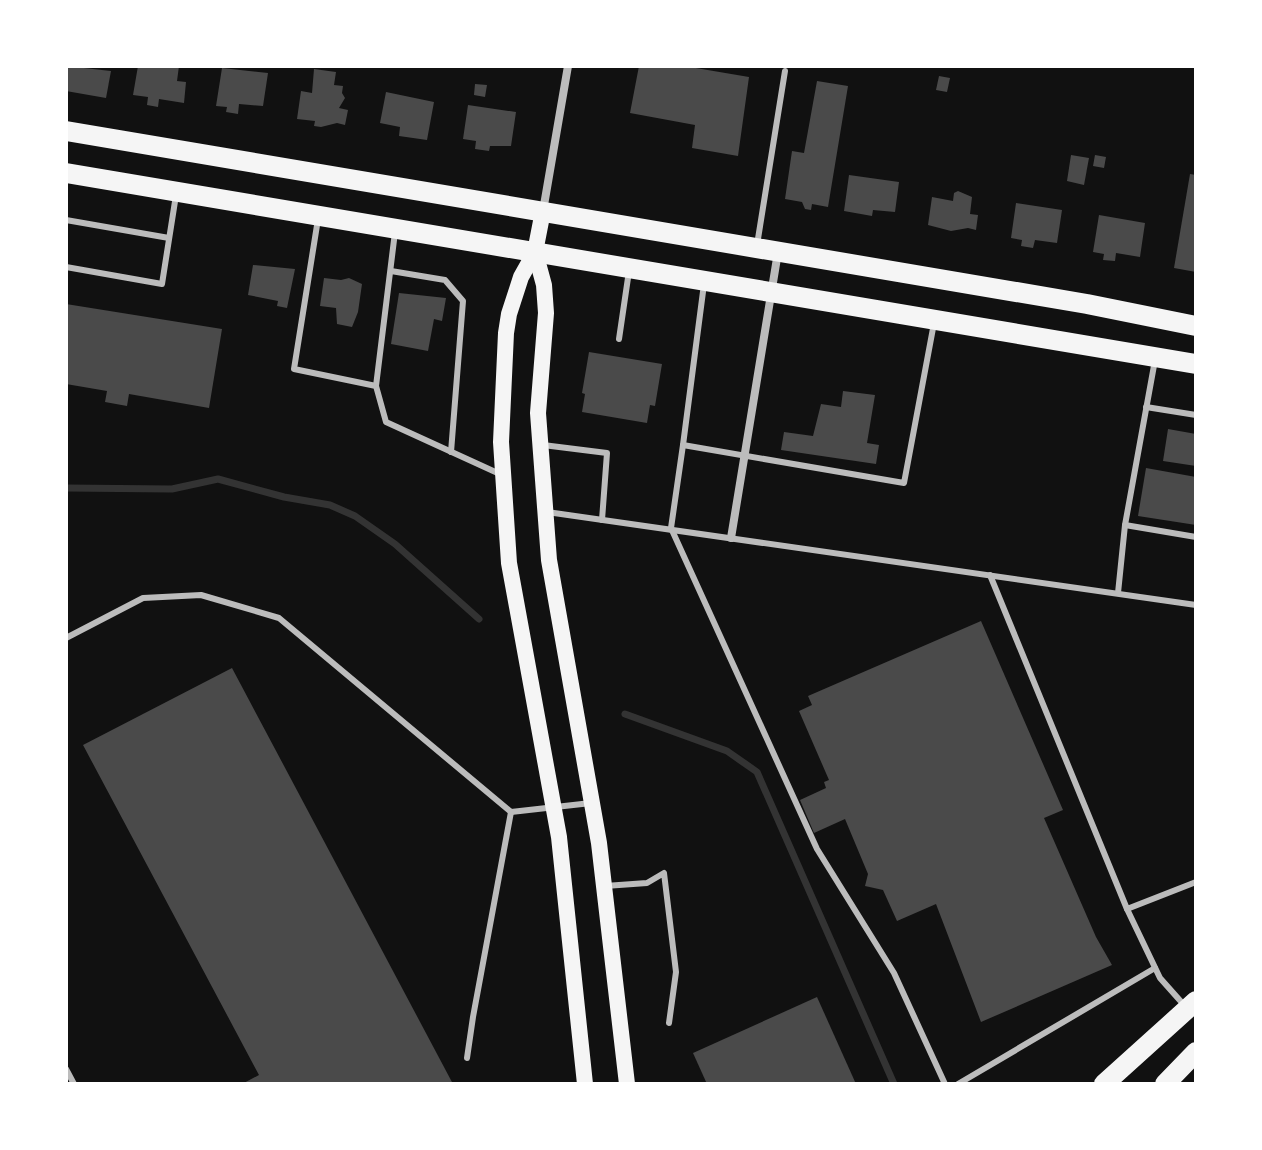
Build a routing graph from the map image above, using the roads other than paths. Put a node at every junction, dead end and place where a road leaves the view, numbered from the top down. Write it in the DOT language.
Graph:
graph roads {
  1 [pos="568,66"];
  2 [pos="785,71"];
  3 [pos="66,131"];
  4 [pos="66,173"];
  5 [pos="177,192"];
  6 [pos="543,211"];
  7 [pos="318,216"];
  8 [pos="66,220"];
  9 [pos="396,229"];
  10 [pos="169,238"];
  11 [pos="757,248"];
  12 [pos="535,252"];
  13 [pos="778,252"];
  14 [pos="66,267"];
  15 [pos="629,268"];
  16 [pos="391,271"];
  17 [pos="705,281"];
  18 [pos="771,292"];
  19 [pos="934,319"];
  20 [pos="1196,326"];
  21 [pos="619,339"];
  22 [pos="1155,357"];
  23 [pos="1196,364"];
  24 [pos="376,386"];
  25 [pos="1146,407"];
  26 [pos="1196,415"];
  27 [pos="539,444"];
  28 [pos="683,445"];
  29 [pos="451,452"];
  30 [pos="746,457"];
  31 [pos="502,476"];
  32 [pos="544,512"];
  33 [pos="602,520"];
  34 [pos="1125,525"];
  35 [pos="671,528"];
  36 [pos="1196,537"];
  37 [pos="731,538"];
  38 [pos="990,575"];
  39 [pos="1118,593"];
  40 [pos="1196,605"];
  41 [pos="66,638"];
  42 [pos="592,803"];
  43 [pos="554,808"];
  44 [pos="511,812"];
  45 [pos="1196,882"];
  46 [pos="605,886"];
  47 [pos="1127,909"];
  48 [pos="1155,968"];
  49 [pos="1193,1010"];
  50 [pos="669,1023"];
  51 [pos="1196,1052"];
  52 [pos="467,1058"];
  53 [pos="66,1069"];
  54 [pos="74,1084"];
  55 [pos="585,1084"];
  56 [pos="627,1084"];
  57 [pos="945,1084"];
  58 [pos="958,1084"];
  59 [pos="1104,1084"];
  60 [pos="1165,1084"];
  1 -- 6 [label="street"];
  2 -- 11 [label="lane"];
  3 -- 6 [label="main road"];
  4 -- 5 [label="main road"];
  5 -- 7 [label="main road"];
  5 -- 10 [label="lane"];
  6 -- 11 [label="main road"];
  6 -- 12 [label="main road"];
  7 -- 9 [label="main road"];
  7 -- 24 [label="lane"];
  8 -- 10 [label="lane"];
  9 -- 12 [label="main road"];
  9 -- 16 [label="lane"];
  10 -- 14 [label="lane"];
  11 -- 13 [label="main road"];
  12 -- 15 [label="main road"];
  12 -- 27 [label="main road"];
  12 -- 31 [label="main road"];
  13 -- 18 [label="street"];
  13 -- 20 [label="main road"];
  15 -- 17 [label="main road"];
  15 -- 21 [label="lane"];
  16 -- 24 [label="lane"];
  16 -- 29 [label="lane"];
  17 -- 18 [label="main road"];
  17 -- 28 [label="lane"];
  18 -- 19 [label="main road"];
  18 -- 30 [label="street"];
  19 -- 22 [label="main road"];
  19 -- 30 [label="lane"];
  22 -- 23 [label="main road"];
  22 -- 25 [label="lane"];
  24 -- 29 [label="lane"];
  25 -- 26 [label="lane"];
  25 -- 34 [label="lane"];
  27 -- 32 [label="main road"];
  27 -- 33 [label="lane"];
  28 -- 30 [label="lane"];
  28 -- 35 [label="lane"];
  29 -- 31 [label="lane"];
  30 -- 37 [label="street"];
  31 -- 43 [label="main road"];
  32 -- 33 [label="lane"];
  32 -- 42 [label="main road"];
  33 -- 35 [label="lane"];
  34 -- 36 [label="lane"];
  34 -- 39 [label="lane"];
  35 -- 37 [label="lane"];
  35 -- 57 [label="lane"];
  37 -- 38 [label="lane"];
  38 -- 39 [label="lane"];
  38 -- 47 [label="lane"];
  39 -- 40 [label="lane"];
  41 -- 44 [label="lane"];
  42 -- 43 [label="lane"];
  42 -- 46 [label="main road"];
  43 -- 44 [label="lane"];
  43 -- 55 [label="main road"];
  44 -- 52 [label="lane"];
  45 -- 47 [label="lane"];
  46 -- 50 [label="lane"];
  46 -- 56 [label="main road"];
  47 -- 48 [label="lane"];
  48 -- 49 [label="lane"];
  48 -- 58 [label="lane"];
  49 -- 59 [label="main road"];
  51 -- 60 [label="main road"];
  53 -- 54 [label="lane"];
}
